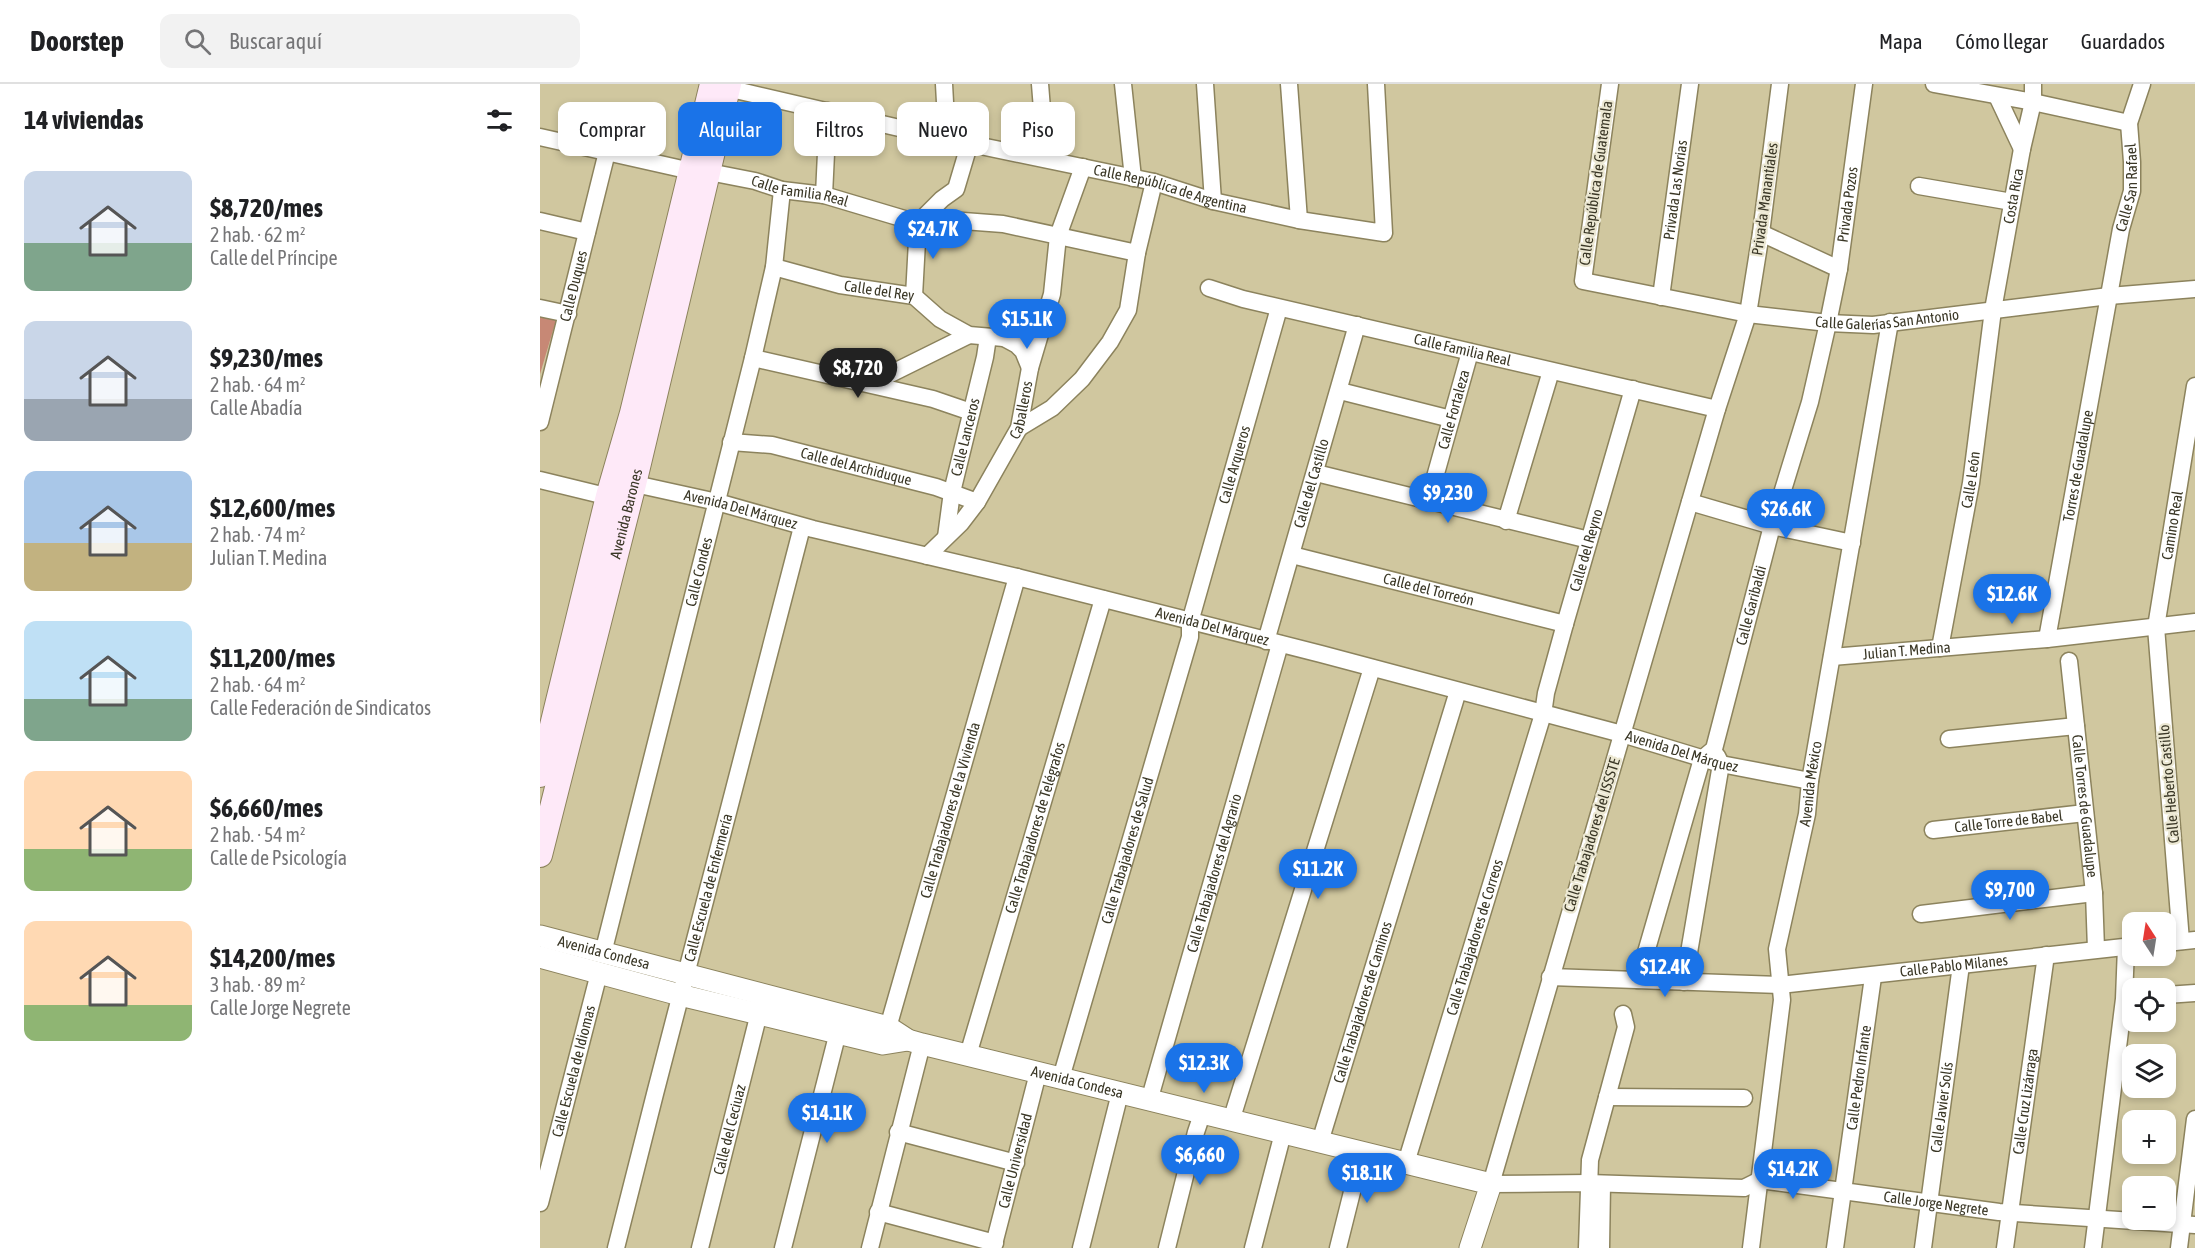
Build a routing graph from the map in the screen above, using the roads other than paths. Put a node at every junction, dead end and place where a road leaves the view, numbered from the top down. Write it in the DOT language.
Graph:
graph roads {
  1 [pos="944,84"];
  2 [pos="1040,84"];
  3 [pos="1124,84"];
  4 [pos="1204,84"];
  5 [pos="1289,84"];
  6 [pos="1376,84"];
  7 [pos="1610,84"];
  8 [pos="1690,84"];
  9 [pos="1780,84"];
  10 [pos="1864,84"];
  11 [pos="1934,84"];
  12 [pos="2033,84"];
  13 [pos="2142,84"];
  14 [pos="718,85"];
  15 [pos="1997,96"];
  16 [pos="945,102"];
  17 [pos="2033,102"];
  18 [pos="794,103"];
  19 [pos="2129,123"];
  20 [pos="540,137"];
  21 [pos="558,141"];
  22 [pos="989,146"];
  23 [pos="2022,149"];
  24 [pos="606,156"];
  25 [pos="626,156"];
  26 [pos="826,156"];
  27 [pos="966,156"];
  28 [pos="1046,159"];
  29 [pos="1083,167"];
  30 [pos="700,172"];
  31 [pos="1133,178"];
  32 [pos="1154,182"];
  33 [pos="1919,186"];
  34 [pos="782,190"];
  35 [pos="824,195"];
  36 [pos="1213,201"];
  37 [pos="2012,202"];
  38 [pos="1299,220"];
  39 [pos="540,221"];
  40 [pos="918,223"];
  41 [pos="587,232"];
  42 [pos="1761,233"];
  43 [pos="1058,236"];
  44 [pos="1137,253"];
  45 [pos="774,267"];
  46 [pos="1839,268"];
  47 [pos="2195,274"];
  48 [pos="1583,282"];
  49 [pos="1209,288"];
  50 [pos="2187,290"];
  51 [pos="2109,295"];
  52 [pos="914,296"];
  53 [pos="1661,297"];
  54 [pos="540,308"];
  55 [pos="1279,308"];
  56 [pos="1993,310"];
  57 [pos="568,314"];
  58 [pos="1748,314"];
  59 [pos="1890,322"];
  60 [pos="1828,323"];
  61 [pos="1357,325"];
  62 [pos="1041,328"];
  63 [pos="969,335"];
  64 [pos="996,337"];
  65 [pos="1470,352"];
  66 [pos="753,358"];
  67 [pos="1030,368"];
  68 [pos="1551,371"];
  69 [pos="870,384"];
  70 [pos="2195,386"];
  71 [pos="1633,389"];
  72 [pos="1340,391"];
  73 [pos="1717,409"];
  74 [pos="971,412"];
  75 [pos="1451,419"];
  76 [pos="540,422"];
  77 [pos="1019,428"];
  78 [pos="731,442"];
  79 [pos="1316,473"];
  80 [pos="540,480"];
  81 [pos="621,490"];
  82 [pos="952,492"];
  83 [pos="717,502"];
  84 [pos="977,502"];
  85 [pos="1428,502"];
  86 [pos="1690,502"];
  87 [pos="1506,521"];
  88 [pos="802,526"];
  89 [pos="1772,526"];
  90 [pos="946,537"];
  91 [pos="1589,540"];
  92 [pos="1852,543"];
  93 [pos="1292,555"];
  94 [pos="927,556"];
  95 [pos="1017,577"];
  96 [pos="1103,599"];
  97 [pos="1190,622"];
  98 [pos="2195,622"];
  99 [pos="1565,624"];
  100 [pos="2157,627"];
  101 [pos="2047,639"];
  102 [pos="1273,643"];
  103 [pos="1940,648"];
  104 [pos="1832,657"];
  105 [pos="2069,661"];
  106 [pos="1372,668"];
  107 [pos="1458,691"];
  108 [pos="569,700"];
  109 [pos="1543,714"];
  110 [pos="2076,726"];
  111 [pos="1622,735"];
  112 [pos="1948,739"];
  113 [pos="1712,757"];
  114 [pos="540,775"];
  115 [pos="1810,781"];
  116 [pos="2085,813"];
  117 [pos="1933,830"];
  118 [pos="540,855"];
  119 [pos="2094,893"];
  120 [pos="1921,914"];
  121 [pos="540,936"];
  122 [pos="2181,941"];
  123 [pos="2122,947"];
  124 [pos="2096,950"];
  125 [pos="2046,955"];
  126 [pos="540,957"];
  127 [pos="601,963"];
  128 [pos="1961,965"];
  129 [pos="686,974"];
  130 [pos="1873,976"];
  131 [pos="1550,977"];
  132 [pos="1638,980"];
  133 [pos="1684,982"];
  134 [pos="1780,985"];
  135 [pos="2195,993"];
  136 [pos="2176,994"];
  137 [pos="680,995"];
  138 [pos="759,1013"];
  139 [pos="1623,1014"];
  140 [pos="838,1032"];
  141 [pos="2124,1032"];
  142 [pos="886,1036"];
  143 [pos="915,1042"];
  144 [pos="968,1056"];
  145 [pos="1038,1073"];
  146 [pos="1061,1078"];
  147 [pos="1120,1093"];
  148 [pos="1607,1097"];
  149 [pos="1744,1098"];
  150 [pos="1149,1101"];
  151 [pos="1202,1114"];
  152 [pos="2195,1119"];
  153 [pos="1231,1121"];
  154 [pos="898,1132"];
  155 [pos="1283,1133"];
  156 [pos="1320,1143"];
  157 [pos="1362,1152"];
  158 [pos="1016,1163"];
  159 [pos="1406,1163"];
  160 [pos="1760,1180"];
  161 [pos="1491,1184"];
  162 [pos="1595,1184"];
  163 [pos="1843,1190"];
  164 [pos="540,1203"];
  165 [pos="1928,1203"];
  166 [pos="878,1212"];
  167 [pos="2009,1212"];
  168 [pos="2097,1218"];
  169 [pos="2188,1224"];
  170 [pos="994,1245"];
  171 [pos="616,1248"];
  172 [pos="700,1248"];
  173 [pos="783,1248"];
  174 [pos="870,1248"];
  175 [pos="1081,1248"];
  176 [pos="1167,1248"];
  177 [pos="1253,1248"];
  178 [pos="1338,1248"];
  179 [pos="1470,1248"];
  180 [pos="1587,1248"];
  181 [pos="1601,1248"];
  182 [pos="1751,1248"];
  183 [pos="1835,1248"];
  184 [pos="1923,1248"];
  185 [pos="2005,1248"];
  186 [pos="2093,1248"];
  187 [pos="2179,1248"];
  1 -- 16 [label="street"];
  2 -- 28 [label="street"];
  3 -- 31 [label="street"];
  4 -- 36 [label="street"];
  5 -- 38 [label="street"];
  6 -- 38 [label="street, Calle República de Argentina"];
  7 -- 48 [label="street, Calle República de Guatemala"];
  8 -- 53 [label="street, Privada Las Norias"];
  9 -- 42 [label="street, Privada Manantiales"];
  10 -- 46 [label="street, Privada Pozos"];
  11 -- 15 [label="street"];
  12 -- 17 [label="street, Costa Rica"];
  13 -- 19 [label="street, Calle San Rafael"];
  14 -- 18 [label="street, Calle República de Argentina"];
  14 -- 30 [label="main road, Avenida Barones"];
  15 -- 17 [label="street"];
  15 -- 23 [label="street"];
  17 -- 19 [label="street"];
  17 -- 23 [label="street, Costa Rica"];
  19 -- 51 [label="street, Calle San Rafael"];
  20 -- 21 [label="street, Calle Familia Real"];
  22 -- 28 [label="street, Calle República de Argentina"];
  23 -- 37 [label="street, Costa Rica"];
  24 -- 41 [label="street, Calle Duques"];
  25 -- 30 [label="street, Calle Familia Real"];
  26 -- 35 [label="street"];
  27 -- 40 [label="street"];
  28 -- 29 [label="street, Calle República de Argentina"];
  29 -- 31 [label="street, Calle República de Argentina"];
  29 -- 43 [label="street, Caballeros"];
  30 -- 34 [label="street, Calle Familia Real"];
  30 -- 81 [label="main road, Avenida Barones"];
  31 -- 32 [label="street, Calle República de Argentina"];
  32 -- 36 [label="street, Calle República de Argentina"];
  32 -- 44 [label="street"];
  33 -- 37 [label="street"];
  34 -- 35 [label="street, Calle Familia Real"];
  34 -- 45 [label="street, Calle Condes"];
  35 -- 40 [label="street, Calle Familia Real"];
  36 -- 38 [label="street, Calle República de Argentina"];
  37 -- 56 [label="street, Costa Rica"];
  39 -- 41 [label="street"];
  40 -- 43 [label="street, Calle Familia Real"];
  40 -- 52 [label="street"];
  41 -- 57 [label="street, Calle Duques"];
  42 -- 46 [label="street"];
  42 -- 58 [label="street, Privada Manantiales"];
  43 -- 44 [label="street, Calle Familia Real"];
  43 -- 62 [label="street, Caballeros"];
  44 -- 77 [label="street"];
  45 -- 52 [label="street, Calle del Rey"];
  45 -- 66 [label="street, Calle Condes"];
  46 -- 60 [label="street, Privada Pozos"];
  47 -- 50 [label="street"];
  48 -- 53 [label="street, Calle Galerías San Antonio"];
  49 -- 55 [label="street, Calle Familia Real"];
  50 -- 51 [label="street, Calle Galerías San Antonio"];
  51 -- 56 [label="street, Calle Galerías San Antonio"];
  51 -- 101 [label="street, Torres de Guadalupe"];
  52 -- 63 [label="street, Calle del Rey"];
  53 -- 58 [label="street, Calle Galerías San Antonio"];
  54 -- 57 [label="street"];
  55 -- 61 [label="street, Calle Familia Real"];
  55 -- 97 [label="street, Calle Arqueros"];
  56 -- 59 [label="street, Calle Galerías San Antonio"];
  56 -- 103 [label="street, Calle León"];
  57 -- 76 [label="street, Calle Duques"];
  58 -- 60 [label="street, Calle Galerías San Antonio"];
  58 -- 73 [label="street, Calle Trabajadores del ISSSTE"];
  59 -- 60 [label="street, Calle Galerías San Antonio"];
  59 -- 92 [label="street, Avenida México"];
  60 -- 89 [label="street, Calle Garibaldi"];
  61 -- 65 [label="street, Calle Familia Real"];
  61 -- 72 [label="street, Calle del Castillo"];
  62 -- 64 [label="street"];
  62 -- 67 [label="street, Caballeros"];
  63 -- 64 [label="street, Calle del Rey"];
  63 -- 69 [label="street"];
  64 -- 67 [label="street"];
  64 -- 74 [label="street, Calle Lanceros"];
  65 -- 68 [label="street, Calle Familia Real"];
  65 -- 75 [label="street, Calle Fortaleza"];
  66 -- 69 [label="street"];
  66 -- 78 [label="street, Calle Condes"];
  67 -- 77 [label="street, Caballeros"];
  68 -- 71 [label="street, Calle Familia Real"];
  68 -- 87 [label="street"];
  69 -- 74 [label="street"];
  70 -- 100 [label="street, Camino Real"];
  71 -- 73 [label="street, Calle Familia Real"];
  71 -- 91 [label="street, Calle del Reyno"];
  72 -- 75 [label="street"];
  72 -- 79 [label="street, Calle del Castillo"];
  73 -- 86 [label="street, Calle Trabajadores del ISSSTE"];
  74 -- 82 [label="street, Calle Lanceros"];
  75 -- 85 [label="street, Calle Fortaleza"];
  77 -- 84 [label="street, Caballeros"];
  78 -- 82 [label="street, Calle del Archiduque"];
  78 -- 83 [label="street, Calle Condes"];
  79 -- 85 [label="street"];
  79 -- 93 [label="street, Calle del Castillo"];
  80 -- 81 [label="street, Avenida Del Márquez"];
  81 -- 83 [label="street, Avenida Del Márquez"];
  81 -- 108 [label="main road, Avenida Barones"];
  82 -- 84 [label="street, Calle del Archiduque"];
  82 -- 90 [label="street, Calle Lanceros"];
  83 -- 88 [label="street, Avenida Del Márquez"];
  83 -- 127 [label="street, Calle Condes"];
  84 -- 90 [label="street, Caballeros"];
  85 -- 87 [label="street"];
  86 -- 89 [label="street"];
  86 -- 111 [label="street, Calle Trabajadores del ISSSTE"];
  87 -- 91 [label="street"];
  88 -- 94 [label="street, Avenida Del Márquez"];
  88 -- 129 [label="street, Calle Escuela de Enfermería"];
  89 -- 92 [label="street"];
  89 -- 113 [label="street, Calle Garibaldi"];
  90 -- 94 [label="street, Caballeros"];
  91 -- 99 [label="street, Calle del Reyno"];
  92 -- 104 [label="street, Avenida México"];
  93 -- 99 [label="street, Calle del Torreón"];
  93 -- 102 [label="street, Calle del Castillo"];
  94 -- 95 [label="street, Avenida Del Márquez"];
  95 -- 96 [label="street, Avenida Del Márquez"];
  95 -- 142 [label="street, Calle Trabajadores de la Vivienda"];
  96 -- 97 [label="street, Avenida Del Márquez"];
  96 -- 144 [label="street, Calle Trabajadores de Telégrafos"];
  97 -- 102 [label="street, Avenida Del Márquez"];
  97 -- 146 [label="street, Calle Trabajadores de Salud"];
  98 -- 100 [label="street, Julian T. Medina"];
  99 -- 109 [label="street, Calle del Reyno"];
  100 -- 101 [label="street, Julian T. Medina"];
  100 -- 122 [label="street, Calle Heberto Castillo"];
  101 -- 103 [label="street, Julian T. Medina"];
  102 -- 106 [label="street, Avenida Del Márquez"];
  102 -- 150 [label="street, Calle Trabajadores del Agrario"];
  103 -- 104 [label="street, Julian T. Medina"];
  104 -- 115 [label="street, Avenida México"];
  105 -- 110 [label="street, Calle Torres de Guadalupe"];
  106 -- 107 [label="street, Avenida Del Márquez"];
  106 -- 153 [label="street"];
  107 -- 109 [label="street, Avenida Del Márquez"];
  107 -- 156 [label="street, Calle Trabajadores de Caminos"];
  108 -- 114 [label="main road, Avenida Barones"];
  108 -- 118 [label="main road, Avenida Barones"];
  109 -- 111 [label="street, Avenida Del Márquez"];
  109 -- 159 [label="street, Calle Trabajadores de Correos"];
  110 -- 112 [label="street"];
  110 -- 116 [label="street, Calle Torres de Guadalupe"];
  111 -- 113 [label="street, Avenida Del Márquez"];
  111 -- 131 [label="street, Calle Trabajadores del ISSSTE"];
  113 -- 115 [label="street, Avenida Del Márquez"];
  113 -- 132 [label="street, Calle Garibaldi"];
  113 -- 133 [label="street, Calle Garibaldi"];
  115 -- 134 [label="street, Avenida México"];
  116 -- 117 [label="street, Calle Torre de Babel"];
  116 -- 119 [label="street, Calle Torres de Guadalupe"];
  119 -- 120 [label="street"];
  119 -- 124 [label="street, Calle Torres de Guadalupe"];
  121 -- 127 [label="street, Avenida Condesa"];
  123 -- 124 [label="street, Calle Pablo Milanes"];
  124 -- 125 [label="street, Calle Pablo Milanes"];
  125 -- 128 [label="street, Calle Pablo Milanes"];
  125 -- 167 [label="street, Calle Cruz Lizárraga"];
  126 -- 127 [label="street, Avenida Condesa"];
  127 -- 129 [label="street, Avenida Condesa"];
  127 -- 137 [label="street, Avenida Condesa"];
  127 -- 164 [label="street, Calle Escuela de Idiomas"];
  128 -- 130 [label="street, Calle Pablo Milanes"];
  128 -- 165 [label="street, Calle Javier Solís"];
  129 -- 137 [label="street, Calle Escuela de Enfermería"];
  129 -- 142 [label="street, Avenida Condesa"];
  130 -- 134 [label="street, Calle Pablo Milanes"];
  130 -- 163 [label="street, Calle Pedro Infante"];
  131 -- 132 [label="street, Calle Pablo Milanes"];
  131 -- 161 [label="street, Calle Trabajadores del ISSSTE"];
  132 -- 133 [label="street, Calle Pablo Milanes"];
  133 -- 134 [label="street, Calle Pablo Milanes"];
  134 -- 160 [label="street, Avenida México"];
  135 -- 136 [label="street"];
  137 -- 138 [label="street, Avenida Condesa"];
  137 -- 171 [label="street, Calle Escuela de Enfermería"];
  138 -- 140 [label="street, Avenida Condesa"];
  138 -- 172 [label="street, Calle del Ceciuaz"];
  139 -- 148 [label="street"];
  140 -- 142 [label="street, Avenida Condesa"];
  140 -- 173 [label="street"];
  141 -- 168 [label="street"];
  142 -- 143 [label="street, Avenida Condesa"];
  143 -- 144 [label="street, Avenida Condesa"];
  143 -- 154 [label="street"];
  144 -- 145 [label="street, Avenida Condesa"];
  145 -- 146 [label="street, Avenida Condesa"];
  145 -- 158 [label="street, Calle Universidad"];
  146 -- 147 [label="street, Avenida Condesa"];
  147 -- 150 [label="street, Avenida Condesa"];
  147 -- 175 [label="street"];
  148 -- 149 [label="street"];
  148 -- 162 [label="street"];
  150 -- 151 [label="street, Avenida Condesa"];
  151 -- 153 [label="street, Avenida Condesa"];
  151 -- 176 [label="street"];
  152 -- 169 [label="street"];
  153 -- 155 [label="street, Avenida Condesa"];
  154 -- 158 [label="street"];
  154 -- 166 [label="street"];
  155 -- 156 [label="street, Avenida Condesa"];
  155 -- 177 [label="street"];
  156 -- 157 [label="street, Avenida Condesa"];
  157 -- 159 [label="street, Avenida Condesa"];
  157 -- 178 [label="street"];
  158 -- 170 [label="street, Calle Universidad"];
  159 -- 161 [label="street, Avenida Condesa"];
  160 -- 162 [label="street, Calle Jorge Negrete"];
  160 -- 163 [label="street, Calle Jorge Negrete"];
  160 -- 182 [label="street, Avenida México"];
  161 -- 162 [label="street, Calle Jorge Negrete"];
  161 -- 179 [label="street"];
  162 -- 180 [label="street"];
  162 -- 181 [label="street"];
  163 -- 165 [label="street, Calle Jorge Negrete"];
  163 -- 183 [label="street, Calle Pedro Infante"];
  165 -- 167 [label="street, Calle Jorge Negrete"];
  165 -- 184 [label="street, Calle Javier Solís"];
  166 -- 170 [label="street"];
  166 -- 174 [label="street"];
  167 -- 168 [label="street, Calle Jorge Negrete"];
  167 -- 185 [label="street, Calle Cruz Lizárraga"];
  168 -- 169 [label="street, Calle Jorge Negrete"];
  168 -- 186 [label="street"];
  169 -- 187 [label="street"];
}
